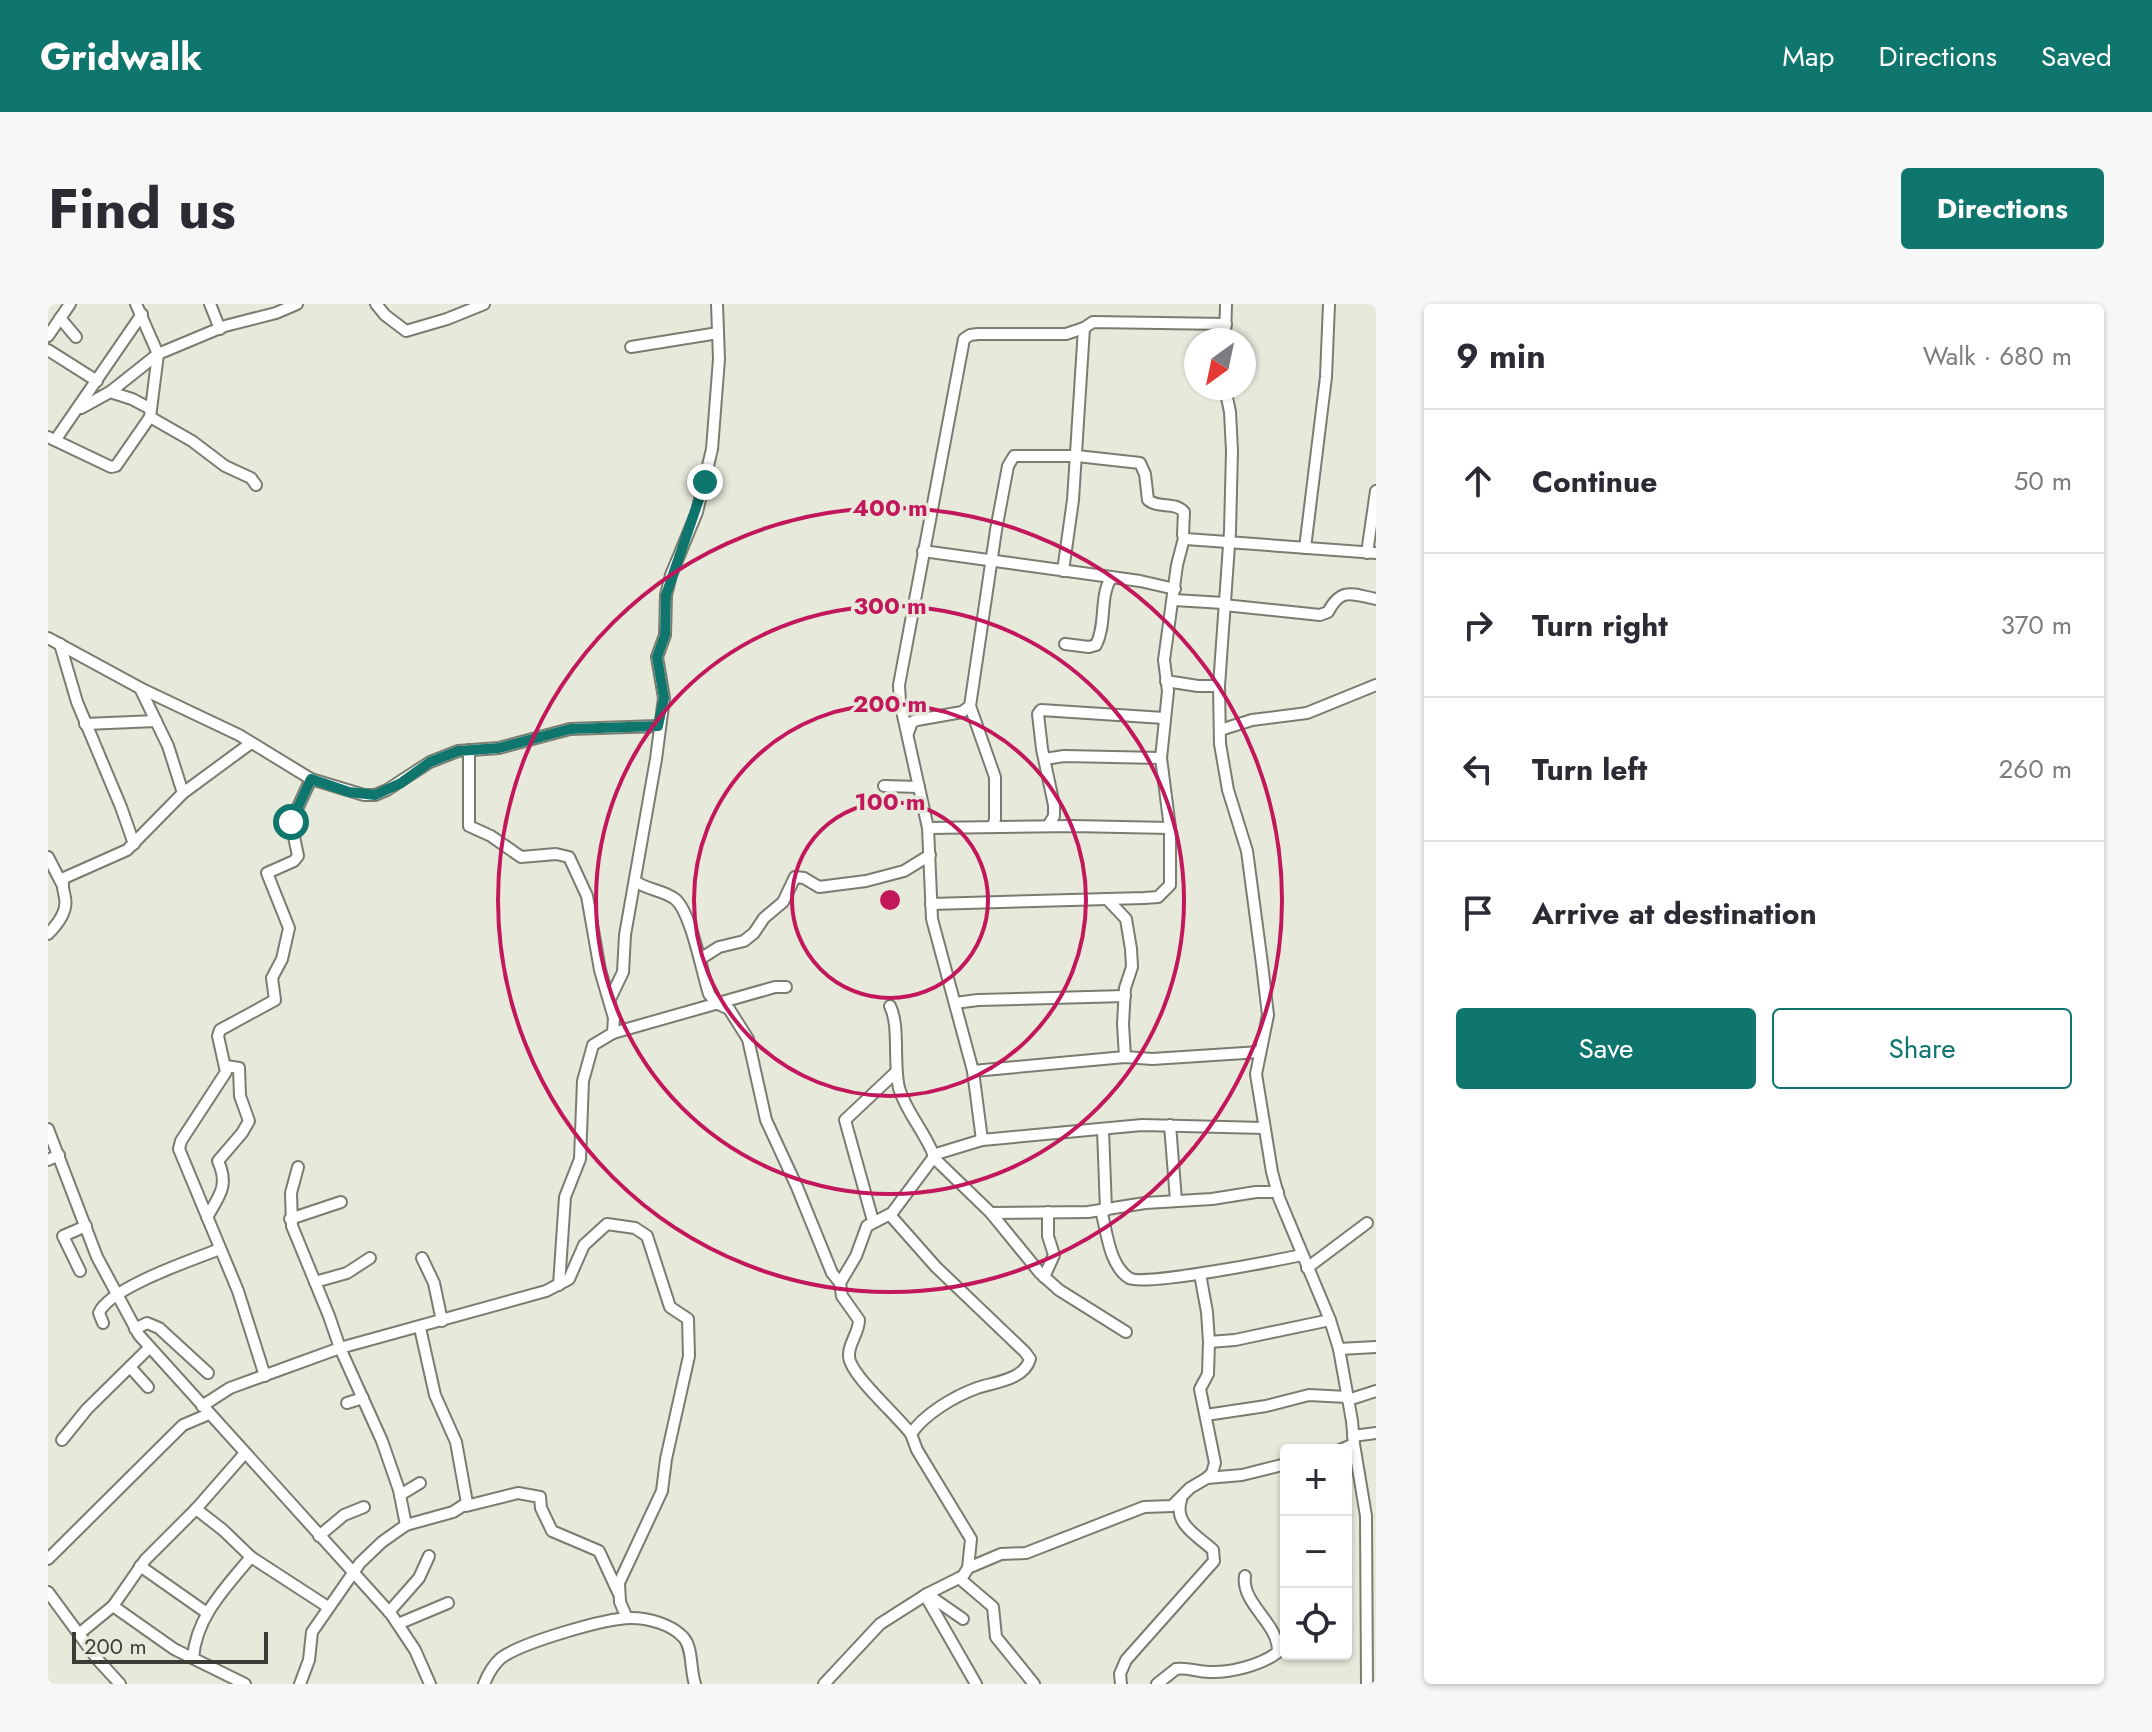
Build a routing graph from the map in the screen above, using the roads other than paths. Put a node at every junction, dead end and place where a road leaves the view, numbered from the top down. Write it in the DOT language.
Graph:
graph roads {
  1 [pos="70,304"];
  2 [pos="210,304"];
  3 [pos="297,304"];
  4 [pos="376,304"];
  5 [pos="484,304"];
  6 [pos="717,304"];
  7 [pos="1226,304"];
  8 [pos="1329,304"];
  9 [pos="139,309"];
  10 [pos="60,318"];
  11 [pos="1226,324"];
  12 [pos="1084,328"];
  13 [pos="1226,328"];
  14 [pos="220,329"];
  15 [pos="718,333"];
  16 [pos="48,336"];
  17 [pos="76,337"];
  18 [pos="631,347"];
  19 [pos="48,350"];
  20 [pos="158,354"];
  21 [pos="97,381"];
  22 [pos="110,392"];
  23 [pos="1227,400"];
  24 [pos="77,410"];
  25 [pos="151,413"];
  26 [pos="52,438"];
  27 [pos="1077,456"];
  28 [pos="256,485"];
  29 [pos="1376,491"];
  30 [pos="1184,538"];
  31 [pos="1229,542"];
  32 [pos="1305,548"];
  33 [pos="923,551"];
  34 [pos="1372,553"];
  35 [pos="993,561"];
  36 [pos="1063,571"];
  37 [pos="1111,578"];
  38 [pos="1174,594"];
  39 [pos="1376,599"];
  40 [pos="1224,604"];
  41 [pos="48,638"];
  42 [pos="60,644"];
  43 [pos="1065,644"];
  44 [pos="1166,681"];
  45 [pos="1376,685"];
  46 [pos="1219,686"];
  47 [pos="140,688"];
  48 [pos="970,706"];
  49 [pos="1164,718"];
  50 [pos="156,721"];
  51 [pos="85,724"];
  52 [pos="658,726"];
  53 [pos="1220,730"];
  54 [pos="908,733"];
  55 [pos="251,743"];
  56 [pos="469,750"];
  57 [pos="1161,758"];
  58 [pos="1045,759"];
  59 [pos="311,779"];
  60 [pos="884,786"];
  61 [pos="919,787"];
  62 [pos="183,793"];
  63 [pos="1048,826"];
  64 [pos="993,827"];
  65 [pos="928,828"];
  66 [pos="1170,828"];
  67 [pos="134,844"];
  68 [pos="930,855"];
  69 [pos="48,857"];
  70 [pos="635,881"];
  71 [pos="62,884"];
  72 [pos="1107,899"];
  73 [pos="931,904"];
  74 [pos="48,934"];
  75 [pos="700,959"];
  76 [pos="786,987"];
  77 [pos="1125,996"];
  78 [pos="610,999"];
  79 [pos="955,1003"];
  80 [pos="722,1004"];
  81 [pos="890,1006"];
  82 [pos="613,1033"];
  83 [pos="1260,1052"];
  84 [pos="1125,1057"];
  85 [pos="226,1066"];
  86 [pos="973,1071"];
  87 [pos="895,1073"];
  88 [pos="1170,1125"];
  89 [pos="1264,1128"];
  90 [pos="48,1129"];
  91 [pos="1103,1130"];
  92 [pos="982,1140"];
  93 [pos="934,1157"];
  94 [pos="54,1158"];
  95 [pos="298,1167"];
  96 [pos="1278,1192"];
  97 [pos="1176,1200"];
  98 [pos="341,1202"];
  99 [pos="1104,1210"];
  100 [pos="1048,1212"];
  101 [pos="991,1213"];
  102 [pos="890,1215"];
  103 [pos="207,1217"];
  104 [pos="290,1219"];
  105 [pos="873,1221"];
  106 [pos="1367,1223"];
  107 [pos="86,1226"];
  108 [pos="93,1245"];
  109 [pos="220,1249"];
  110 [pos="1302,1255"];
  111 [pos="72,1256"];
  112 [pos="370,1258"];
  113 [pos="422,1258"];
  114 [pos="1307,1268"];
  115 [pos="80,1271"];
  116 [pos="1200,1274"];
  117 [pos="1044,1277"];
  118 [pos="315,1282"];
  119 [pos="840,1283"];
  120 [pos="559,1285"];
  121 [pos="116,1296"];
  122 [pos="1330,1320"];
  123 [pos="442,1321"];
  124 [pos="103,1323"];
  125 [pos="420,1328"];
  126 [pos="135,1329"];
  127 [pos="1126,1332"];
  128 [pos="1209,1342"];
  129 [pos="1376,1347"];
  130 [pos="149,1348"];
  131 [pos="340,1348"];
  132 [pos="1339,1349"];
  133 [pos="130,1367"];
  134 [pos="208,1373"];
  135 [pos="265,1376"];
  136 [pos="148,1387"];
  137 [pos="1376,1391"];
  138 [pos="363,1398"];
  139 [pos="1347,1399"];
  140 [pos="347,1403"];
  141 [pos="205,1410"];
  142 [pos="1206,1415"];
  143 [pos="1376,1433"];
  144 [pos="911,1434"];
  145 [pos="62,1440"];
  146 [pos="1353,1440"];
  147 [pos="1348,1444"];
  148 [pos="245,1453"];
  149 [pos="1280,1466"];
  150 [pos="1207,1478"];
  151 [pos="420,1483"];
  152 [pos="400,1495"];
  153 [pos="1182,1498"];
  154 [pos="466,1506"];
  155 [pos="364,1507"];
  156 [pos="196,1509"];
  157 [pos="1371,1515"];
  158 [pos="406,1525"];
  159 [pos="319,1536"];
  160 [pos="429,1556"];
  161 [pos="251,1557"];
  162 [pos="48,1559"];
  163 [pos="140,1566"];
  164 [pos="968,1568"];
  165 [pos="352,1572"];
  166 [pos="1245,1576"];
  167 [pos="959,1578"];
  168 [pos="48,1592"];
  169 [pos="618,1592"];
  170 [pos="926,1594"];
  171 [pos="448,1603"];
  172 [pos="113,1606"];
  173 [pos="328,1607"];
  174 [pos="389,1612"];
  175 [pos="207,1613"];
  176 [pos="627,1618"];
  177 [pos="963,1619"];
  178 [pos="398,1624"];
  179 [pos="80,1633"];
  180 [pos="1372,1651"];
  181 [pos="193,1658"];
  182 [pos="1221,1671"];
  183 [pos="120,1684"];
  184 [pos="245,1684"];
  185 [pos="300,1684"];
  186 [pos="430,1684"];
  187 [pos="484,1684"];
  188 [pos="695,1684"];
  189 [pos="824,1684"];
  190 [pos="976,1684"];
  191 [pos="1034,1684"];
  192 [pos="1121,1684"];
  193 [pos="1157,1684"];
  194 [pos="1221,1684"];
  195 [pos="1367,1684"];
  1 -- 10 [label="street"];
  2 -- 14 [label="street"];
  3 -- 14 [label="street"];
  4 -- 5 [label="street"];
  6 -- 15 [label="street"];
  7 -- 11 [label="street"];
  8 -- 32 [label="street"];
  9 -- 20 [label="street"];
  9 -- 21 [label="street"];
  10 -- 16 [label="street"];
  10 -- 17 [label="street"];
  11 -- 12 [label="street"];
  11 -- 13 [label="street"];
  12 -- 27 [label="street"];
  12 -- 33 [label="street"];
  14 -- 20 [label="street"];
  15 -- 18 [label="street"];
  15 -- 52 [label="street"];
  19 -- 21 [label="street"];
  20 -- 22 [label="street"];
  20 -- 25 [label="street"];
  21 -- 24 [label="street"];
  22 -- 24 [label="street"];
  22 -- 25 [label="street"];
  23 -- 31 [label="street"];
  24 -- 26 [label="street"];
  25 -- 26 [label="street"];
  25 -- 28 [label="street"];
  27 -- 30 [label="street"];
  27 -- 35 [label="street"];
  27 -- 36 [label="street"];
  29 -- 34 [label="street"];
  30 -- 31 [label="street"];
  30 -- 38 [label="street"];
  31 -- 32 [label="street"];
  31 -- 40 [label="street"];
  32 -- 34 [label="street"];
  33 -- 35 [label="street"];
  33 -- 54 [label="street"];
  35 -- 36 [label="street"];
  35 -- 48 [label="street"];
  36 -- 37 [label="street"];
  37 -- 38 [label="street"];
  37 -- 43 [label="street"];
  38 -- 40 [label="street"];
  38 -- 44 [label="street"];
  39 -- 40 [label="street"];
  40 -- 46 [label="street"];
  41 -- 42 [label="street"];
  42 -- 47 [label="street"];
  42 -- 51 [label="street"];
  44 -- 46 [label="street"];
  44 -- 49 [label="street"];
  45 -- 53 [label="street"];
  46 -- 53 [label="street"];
  47 -- 50 [label="street"];
  47 -- 55 [label="street"];
  48 -- 54 [label="street"];
  48 -- 64 [label="street"];
  49 -- 57 [label="street"];
  49 -- 58 [label="street"];
  50 -- 51 [label="street"];
  50 -- 62 [label="street"];
  51 -- 67 [label="street"];
  52 -- 56 [label="street"];
  52 -- 70 [label="street"];
  53 -- 83 [label="street"];
  54 -- 61 [label="street"];
  55 -- 59 [label="street"];
  55 -- 62 [label="street"];
  56 -- 59 [label="street"];
  56 -- 78 [label="street"];
  57 -- 58 [label="street"];
  57 -- 66 [label="street"];
  58 -- 63 [label="street"];
  59 -- 85 [label="street"];
  60 -- 61 [label="street"];
  61 -- 65 [label="street"];
  62 -- 67 [label="street"];
  63 -- 64 [label="street"];
  63 -- 66 [label="street"];
  64 -- 65 [label="street"];
  65 -- 68 [label="street"];
  66 -- 72 [label="street"];
  67 -- 71 [label="street"];
  68 -- 73 [label="street"];
  68 -- 75 [label="street"];
  69 -- 71 [label="street"];
  70 -- 75 [label="street"];
  70 -- 78 [label="street"];
  71 -- 74 [label="street"];
  72 -- 73 [label="street"];
  72 -- 77 [label="street"];
  73 -- 79 [label="street"];
  75 -- 80 [label="street"];
  76 -- 80 [label="street"];
  77 -- 79 [label="street"];
  77 -- 84 [label="street"];
  78 -- 82 [label="street"];
  79 -- 86 [label="street"];
  80 -- 82 [label="street"];
  80 -- 119 [label="street"];
  81 -- 87 [label="street"];
  82 -- 120 [label="street"];
  83 -- 84 [label="street"];
  83 -- 89 [label="street"];
  84 -- 86 [label="street"];
  85 -- 103 [label="street"];
  85 -- 103 [label="street"];
  86 -- 92 [label="street"];
  87 -- 93 [label="street"];
  87 -- 105 [label="street"];
  88 -- 89 [label="street"];
  88 -- 91 [label="street"];
  88 -- 97 [label="street"];
  89 -- 96 [label="street"];
  90 -- 94 [label="street"];
  91 -- 92 [label="street"];
  91 -- 99 [label="street"];
  92 -- 93 [label="street"];
  93 -- 101 [label="street"];
  93 -- 102 [label="street"];
  94 -- 107 [label="street"];
  95 -- 104 [label="street"];
  96 -- 97 [label="street"];
  96 -- 110 [label="street"];
  97 -- 99 [label="street"];
  98 -- 104 [label="street"];
  99 -- 100 [label="street"];
  99 -- 116 [label="street"];
  100 -- 101 [label="street"];
  100 -- 117 [label="street"];
  101 -- 117 [label="street"];
  102 -- 105 [label="street"];
  102 -- 144 [label="street"];
  103 -- 109 [label="street"];
  104 -- 118 [label="street"];
  105 -- 119 [label="street"];
  106 -- 114 [label="street"];
  107 -- 108 [label="street"];
  107 -- 111 [label="street"];
  108 -- 111 [label="street"];
  108 -- 121 [label="street"];
  109 -- 121 [label="street"];
  109 -- 135 [label="street"];
  110 -- 114 [label="street"];
  110 -- 116 [label="street"];
  111 -- 115 [label="street"];
  112 -- 118 [label="street"];
  113 -- 123 [label="street"];
  114 -- 122 [label="street"];
  116 -- 128 [label="street"];
  117 -- 127 [label="street"];
  118 -- 131 [label="street"];
  119 -- 144 [label="street"];
  120 -- 123 [label="street"];
  120 -- 169 [label="street"];
  121 -- 124 [label="street"];
  121 -- 126 [label="street"];
  122 -- 128 [label="street"];
  122 -- 132 [label="street"];
  123 -- 125 [label="street"];
  125 -- 131 [label="street"];
  125 -- 154 [label="street"];
  126 -- 130 [label="street"];
  126 -- 134 [label="street"];
  128 -- 142 [label="street"];
  129 -- 132 [label="street"];
  130 -- 133 [label="street"];
  130 -- 141 [label="street"];
  131 -- 135 [label="street"];
  131 -- 138 [label="street"];
  132 -- 139 [label="street"];
  133 -- 136 [label="street"];
  133 -- 145 [label="street"];
  135 -- 141 [label="street"];
  137 -- 139 [label="street"];
  138 -- 140 [label="street"];
  138 -- 152 [label="street"];
  139 -- 142 [label="street"];
  139 -- 146 [label="street"];
  141 -- 148 [label="street"];
  141 -- 162 [label="street"];
  142 -- 150 [label="street"];
  143 -- 146 [label="street"];
  144 -- 164 [label="street"];
  146 -- 147 [label="street"];
  146 -- 157 [label="street"];
  148 -- 156 [label="street"];
  148 -- 159 [label="street"];
  149 -- 150 [label="street"];
  150 -- 153 [label="street"];
  151 -- 152 [label="street"];
  152 -- 158 [label="street"];
  153 -- 164 [label="street"];
  153 -- 192 [label="street"];
  154 -- 158 [label="street"];
  154 -- 169 [label="street"];
  155 -- 159 [label="street"];
  156 -- 161 [label="street"];
  156 -- 163 [label="street"];
  157 -- 180 [label="street"];
  158 -- 165 [label="street"];
  159 -- 165 [label="street"];
  160 -- 174 [label="street"];
  161 -- 173 [label="street"];
  161 -- 175 [label="street"];
  163 -- 172 [label="street"];
  163 -- 175 [label="street"];
  164 -- 167 [label="street"];
  165 -- 173 [label="street"];
  165 -- 174 [label="street"];
  166 -- 182 [label="street"];
  167 -- 170 [label="street"];
  167 -- 191 [label="street"];
  168 -- 179 [label="street"];
  169 -- 176 [label="street"];
  170 -- 177 [label="street"];
  170 -- 189 [label="street"];
  170 -- 190 [label="street"];
  171 -- 178 [label="street"];
  172 -- 179 [label="street"];
  172 -- 181 [label="street"];
  173 -- 185 [label="street"];
  174 -- 178 [label="street"];
  175 -- 181 [label="street"];
  176 -- 187 [label="street"];
  176 -- 188 [label="street"];
  178 -- 186 [label="street"];
  179 -- 183 [label="street"];
  180 -- 195 [label="street"];
  181 -- 184 [label="street"];
  182 -- 193 [label="street"];
  182 -- 194 [label="street"];
}
